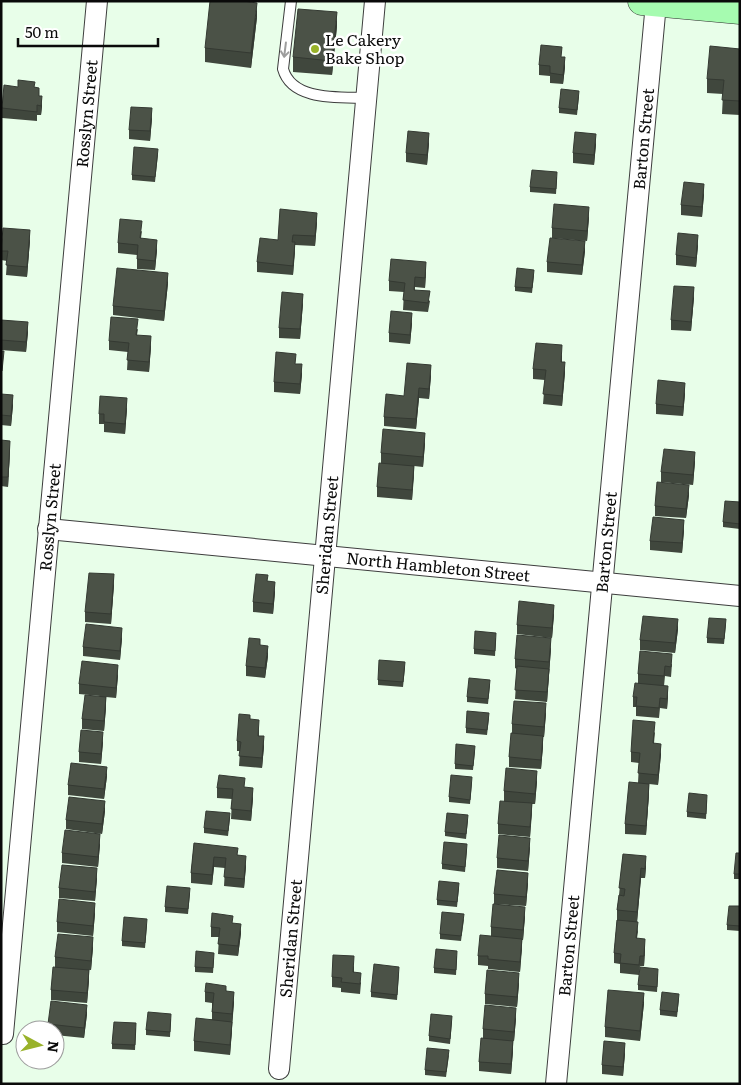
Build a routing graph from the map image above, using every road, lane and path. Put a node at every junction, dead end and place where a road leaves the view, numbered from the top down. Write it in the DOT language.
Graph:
graph roads {
  1 [pos="97,1"];
  2 [pos="291,1"];
  3 [pos="375,1"];
  4 [pos="649,2"];
  5 [pos="740,10"];
  6 [pos="366,98"];
  7 [pos="48,529"];
  8 [pos="326,554"];
  9 [pos="602,581"];
  10 [pos="740,596"];
  11 [pos="3,1034"];
  12 [pos="279,1069"];
  13 [pos="556,1084"];
  1 -- 7 [label="street, Rosslyn Street"];
  2 -- 6 [label="lane, one-way"];
  3 -- 6 [label="street, Sheridan Street"];
  4 -- 5 [label="main road"];
  4 -- 9 [label="street, Barton Street"];
  6 -- 8 [label="street, Sheridan Street"];
  7 -- 8 [label="street, North Hambleton Street"];
  7 -- 11 [label="street, Rosslyn Street"];
  8 -- 9 [label="street, North Hambleton Street"];
  8 -- 12 [label="street, Sheridan Street"];
  9 -- 10 [label="street, North Hambleton Street"];
  9 -- 13 [label="street, Barton Street"];
}
